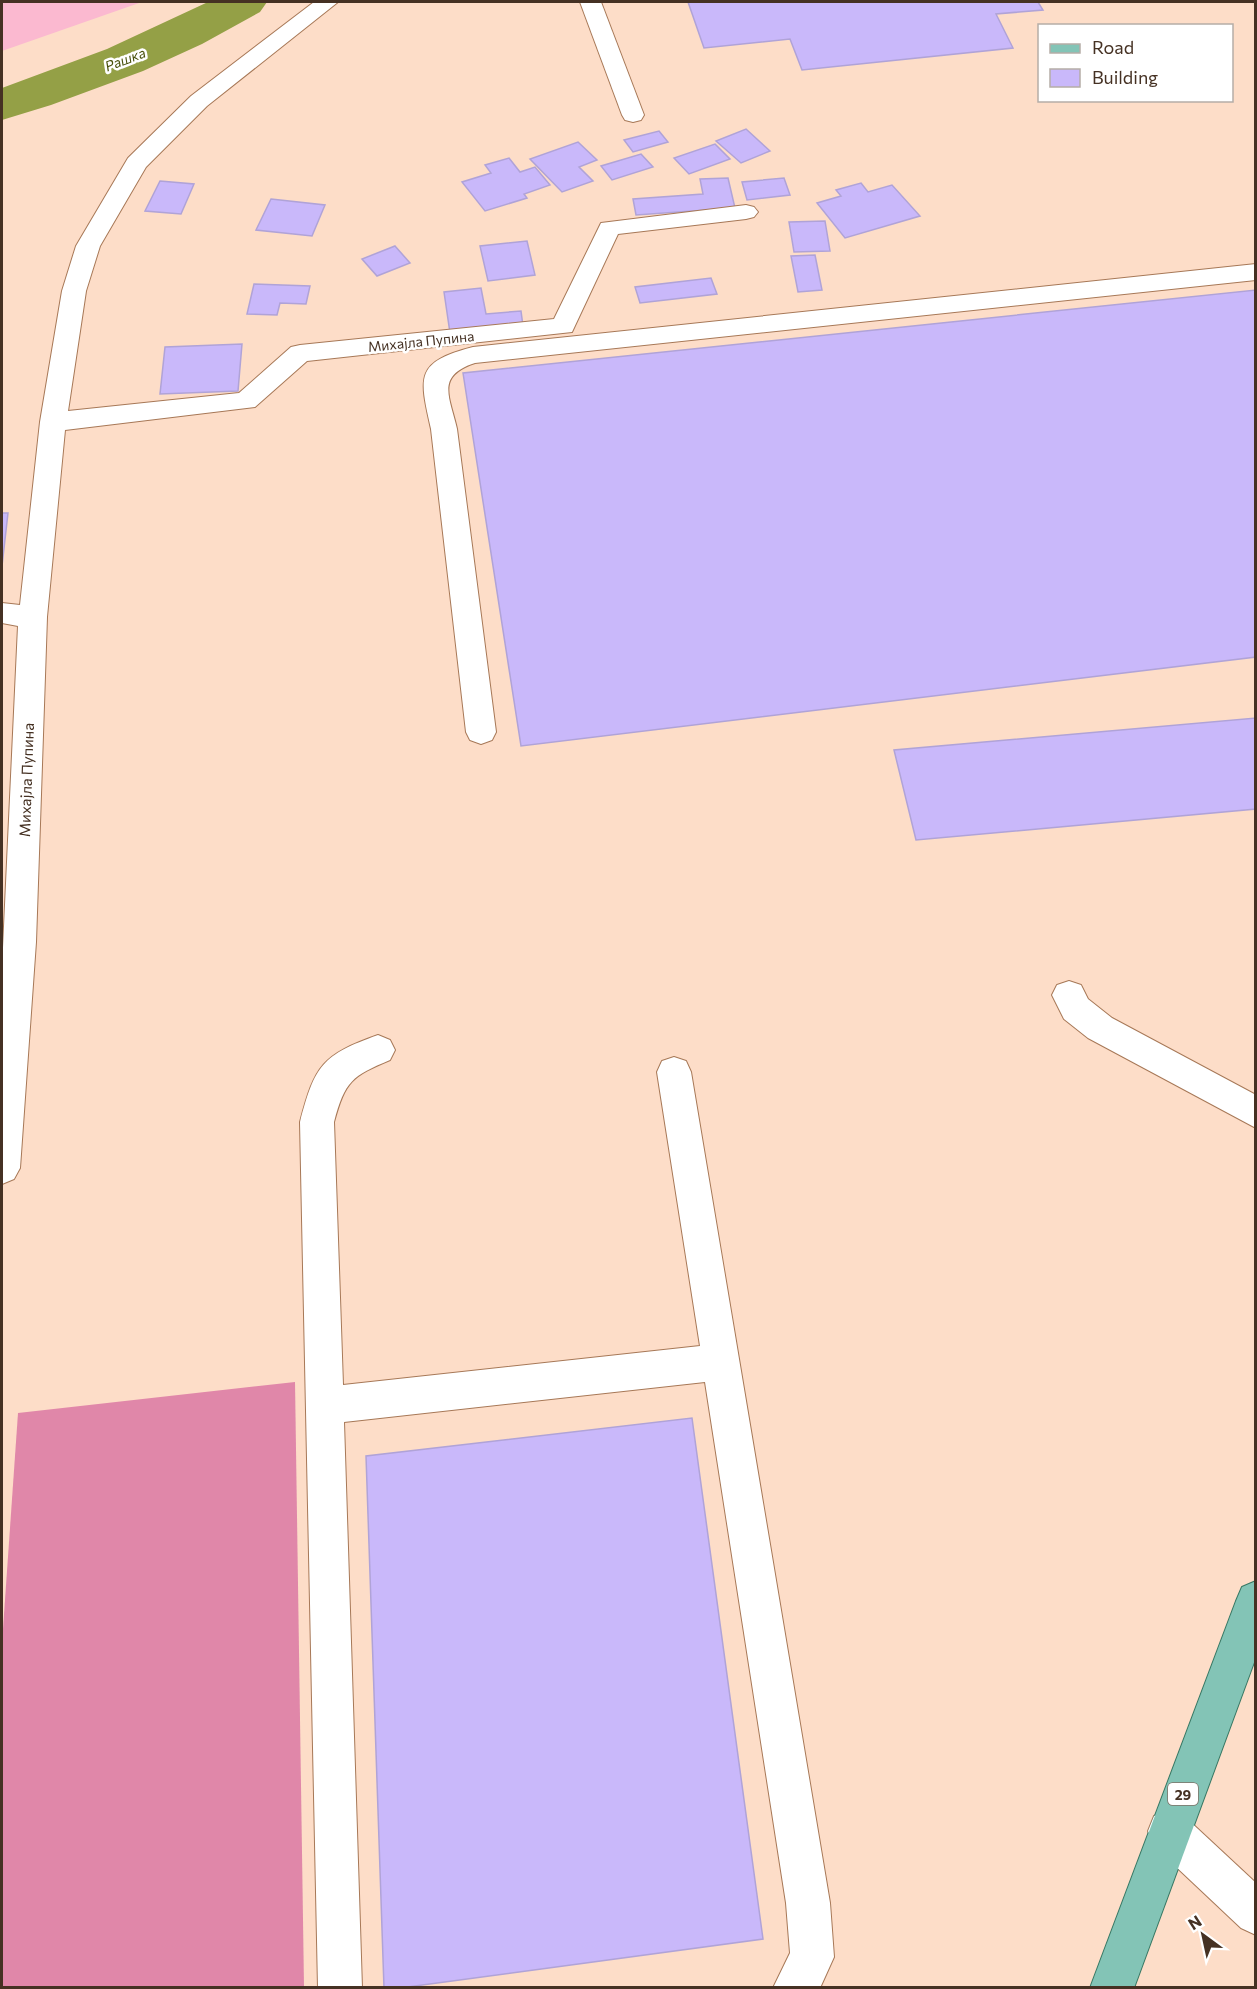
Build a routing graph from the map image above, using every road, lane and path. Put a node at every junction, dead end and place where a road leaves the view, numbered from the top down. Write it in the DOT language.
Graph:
graph roads {
  1 [pos="327,2"];
  2 [pos="590,2"];
  3 [pos="633,115"];
  4 [pos="746,212"];
  5 [pos="1256,272"];
  6 [pos="53,422"];
  7 [pos="2,613"];
  8 [pos="33,617"];
  9 [pos="481,732"];
  10 [pos="11,936"];
  11 [pos="1069,995"];
  12 [pos="378,1050"];
  13 [pos="674,1072"];
  14 [pos="1256,1113"];
  15 [pos="2,1168"];
  16 [pos="721,1362"];
  17 [pos="324,1406"];
  18 [pos="1256,1601"];
  19 [pos="1169,1831"];
  20 [pos="1256,1913"];
  21 [pos="340,1988"];
  22 [pos="795,1988"];
  23 [pos="1112,1988"];
  1 -- 6 [label="street, Михајла Пупина"];
  2 -- 3 [label="street"];
  4 -- 6 [label="street, Михајла Пупина"];
  5 -- 9 [label="street"];
  6 -- 8 [label="street, Михајла Пупина"];
  7 -- 8 [label="street"];
  8 -- 10 [label="street, Михајла Пупина"];
  10 -- 15 [label="street, Михајла Пупина"];
  11 -- 14 [label="street"];
  12 -- 17 [label="street"];
  13 -- 16 [label="street"];
  16 -- 17 [label="street"];
  16 -- 22 [label="street"];
  17 -- 21 [label="street"];
  18 -- 19 [label="main road, 29"];
  19 -- 20 [label="street"];
  19 -- 23 [label="main road, 29"];
}
